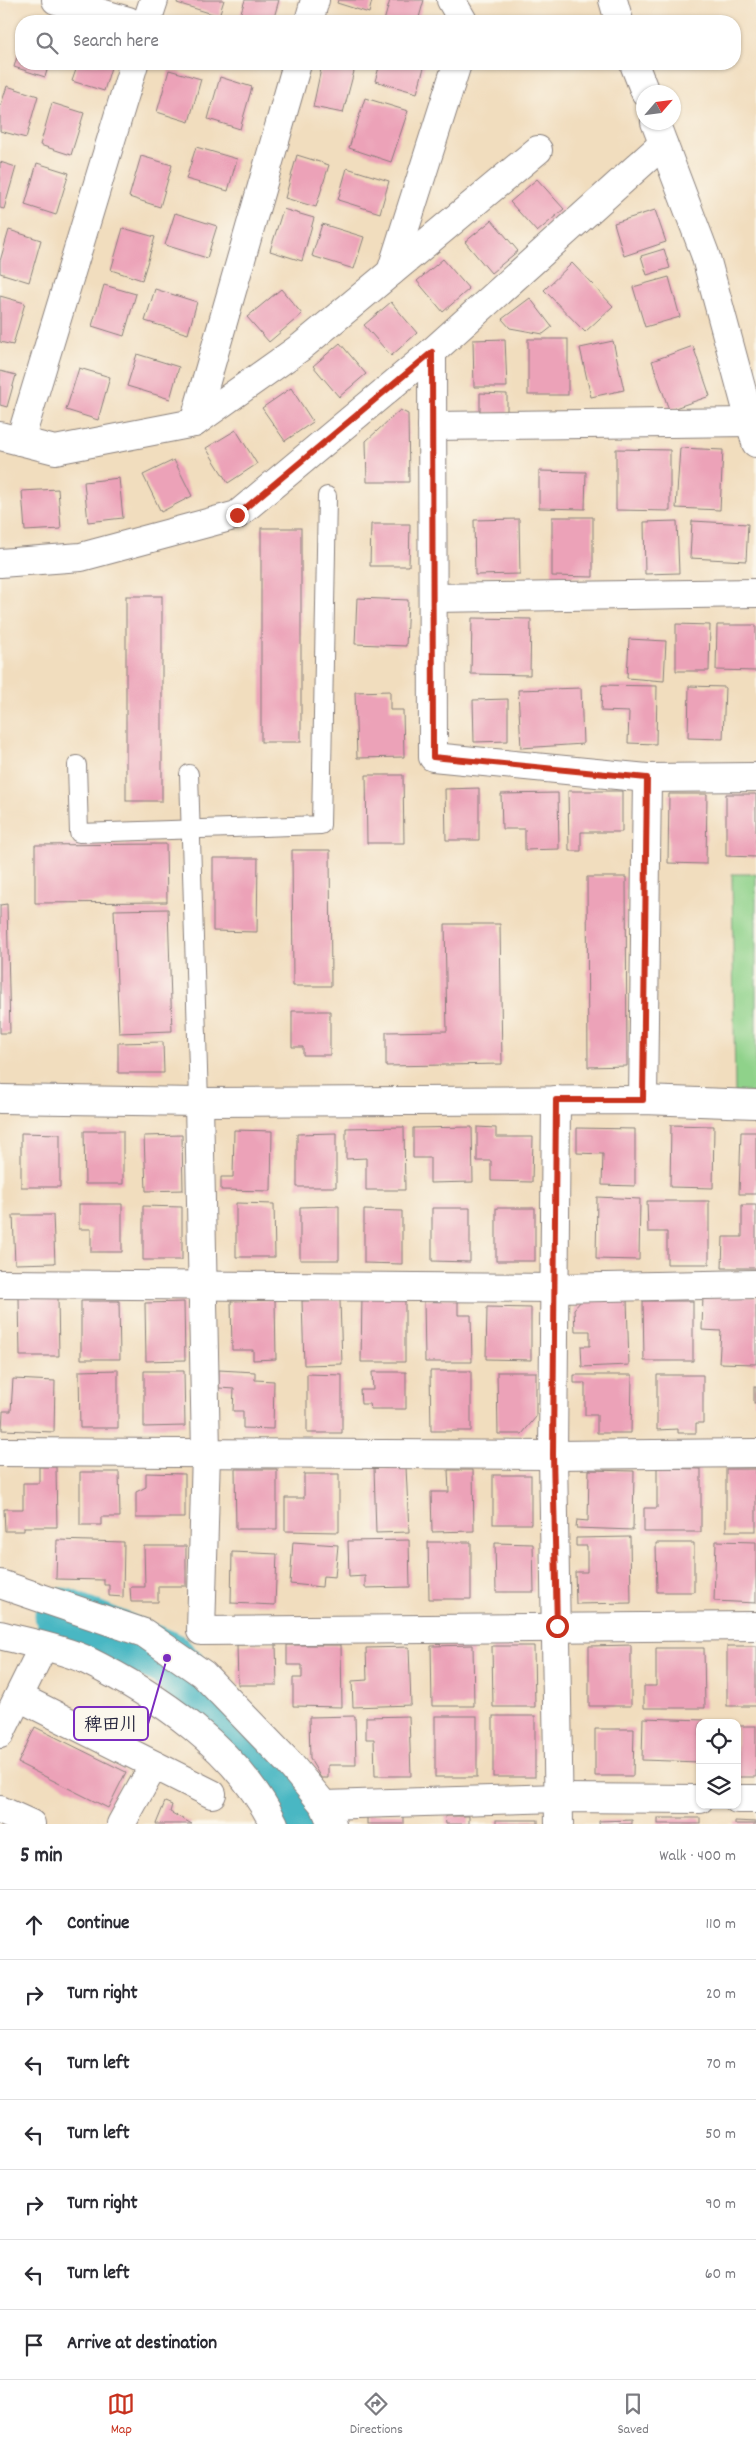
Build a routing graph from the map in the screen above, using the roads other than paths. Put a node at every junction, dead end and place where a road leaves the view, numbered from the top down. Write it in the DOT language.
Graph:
graph roads {
  1 [pos="56,0"];
  2 [pos="154,0"];
  3 [pos="315,0"];
  4 [pos="451,0"];
  5 [pos="613,0"];
  6 [pos="107,15"];
  7 [pos="149,15"];
  8 [pos="311,15"];
  9 [pos="460,15"];
  10 [pos="617,15"];
  11 [pos="132,70"];
  12 [pos="290,70"];
  13 [pos="455,70"];
  14 [pos="636,70"];
  15 [pos="642,85"];
  16 [pos="659,133"];
  17 [pos="538,150"];
  18 [pos="391,272"];
  19 [pos="432,352"];
  20 [pos="194,423"];
  21 [pos="432,426"];
  22 [pos="753,432"];
  23 [pos="10,438"];
  24 [pos="327,496"];
  25 [pos="0,563"];
  26 [pos="756,593"];
  27 [pos="433,598"];
  28 [pos="77,765"];
  29 [pos="189,774"];
  30 [pos="756,777"];
  31 [pos="647,778"];
  32 [pos="191,829"];
  33 [pos="0,1099"];
  34 [pos="556,1100"];
  35 [pos="643,1100"];
  36 [pos="199,1102"];
  37 [pos="756,1104"];
  38 [pos="0,1284"];
  39 [pos="202,1284"];
  40 [pos="756,1284"];
  41 [pos="555,1288"];
  42 [pos="0,1452"];
  43 [pos="206,1453"];
  44 [pos="756,1453"];
  45 [pos="553,1455"];
  46 [pos="0,1584"];
  47 [pos="557,1626"];
  48 [pos="756,1626"];
  49 [pos="201,1631"];
  50 [pos="0,1635"];
  51 [pos="43,1647"];
  52 [pos="203,1674"];
  53 [pos="19,1697"];
  54 [pos="0,1734"];
  55 [pos="154,1765"];
  56 [pos="212,1794"];
  57 [pos="696,1799"];
  58 [pos="741,1799"];
  59 [pos="756,1799"];
  60 [pos="0,1810"];
  61 [pos="558,1811"];
  62 [pos="328,1815"];
  63 [pos="31,1824"];
  64 [pos="122,1824"];
  65 [pos="274,1824"];
  1 -- 6 [label="street"];
  2 -- 7 [label="street"];
  3 -- 8 [label="street"];
  4 -- 9 [label="street"];
  5 -- 10 [label="street"];
  11 -- 23 [label="street"];
  12 -- 20 [label="street"];
  13 -- 18 [label="street"];
  14 -- 15 [label="street"];
  16 -- 19 [label="street"];
  16 -- 22 [label="street"];
  17 -- 18 [label="street"];
  18 -- 20 [label="street"];
  19 -- 21 [label="street"];
  19 -- 25 [label="street"];
  20 -- 23 [label="street"];
  21 -- 22 [label="street"];
  21 -- 27 [label="street"];
  24 -- 32 [label="lane"];
  26 -- 27 [label="street"];
  27 -- 31 [label="street"];
  28 -- 32 [label="lane"];
  29 -- 32 [label="lane"];
  30 -- 31 [label="street"];
  31 -- 35 [label="street"];
  32 -- 36 [label="lane"];
  33 -- 36 [label="street"];
  34 -- 35 [label="street"];
  34 -- 36 [label="street"];
  34 -- 41 [label="street"];
  35 -- 37 [label="street"];
  36 -- 39 [label="street"];
  38 -- 39 [label="street"];
  39 -- 41 [label="street"];
  39 -- 43 [label="street"];
  40 -- 41 [label="street"];
  41 -- 45 [label="street"];
  42 -- 43 [label="street"];
  43 -- 45 [label="street"];
  43 -- 49 [label="street"];
  44 -- 45 [label="street"];
  45 -- 47 [label="street"];
  46 -- 52 [label="street"];
  47 -- 48 [label="street"];
  47 -- 49 [label="street"];
  47 -- 61 [label="street"];
  49 -- 52 [label="street"];
  50 -- 51 [label="street"];
  51 -- 53 [label="street"];
  51 -- 65 [label="street"];
  52 -- 62 [label="street"];
  53 -- 54 [label="street"];
  53 -- 55 [label="street"];
  55 -- 56 [label="street"];
  55 -- 64 [label="street"];
  57 -- 61 [label="street"];
  58 -- 59 [label="street"];
  60 -- 63 [label="street"];
  61 -- 62 [label="street"];
}
